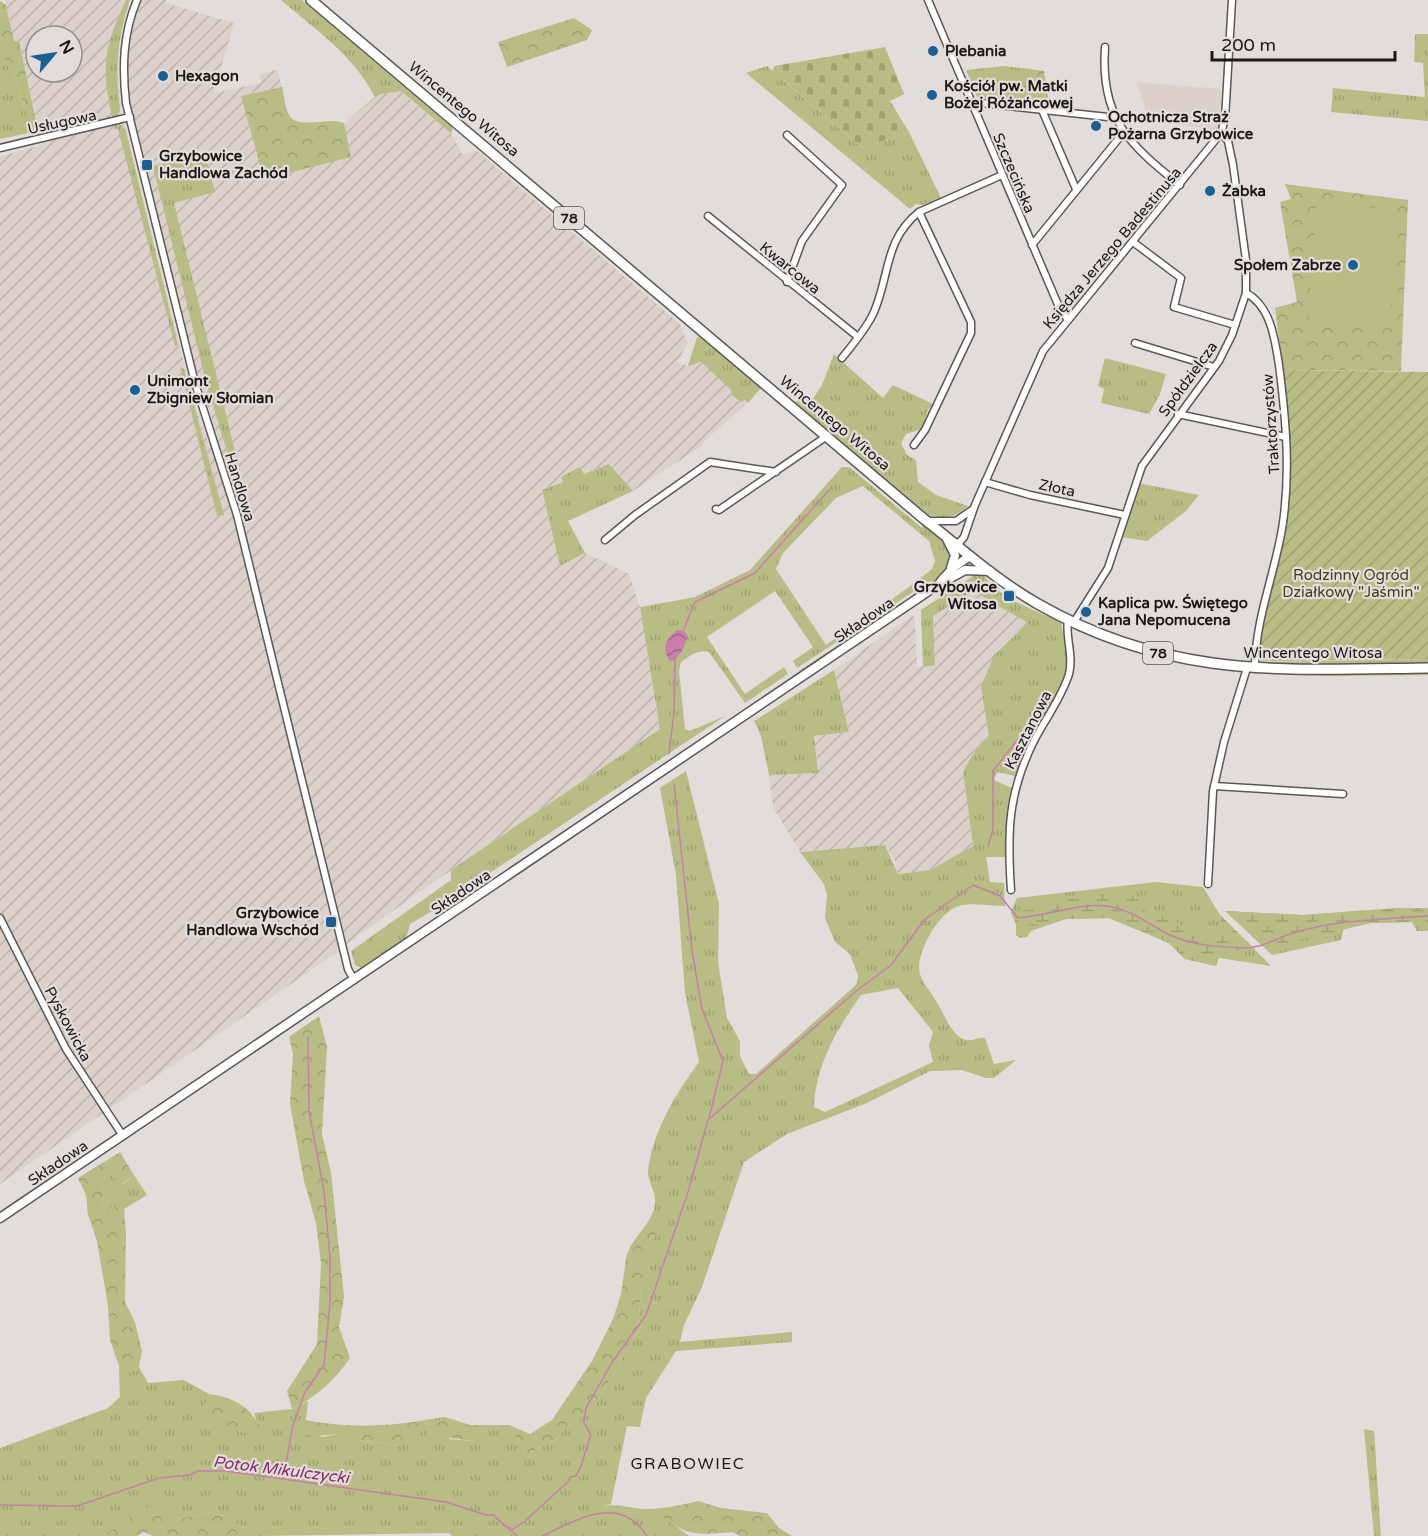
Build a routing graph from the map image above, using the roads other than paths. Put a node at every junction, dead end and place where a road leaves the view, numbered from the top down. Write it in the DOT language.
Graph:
graph roads {
  1 [pos="137,0"];
  2 [pos="311,0"];
  3 [pos="928,0"];
  4 [pos="1232,0"];
  5 [pos="1106,47"];
  6 [pos="972,104"];
  7 [pos="1042,110"];
  8 [pos="130,117"];
  9 [pos="1117,118"];
  10 [pos="1124,132"];
  11 [pos="1221,133"];
  12 [pos="787,135"];
  13 [pos="0,148"];
  14 [pos="1002,175"];
  15 [pos="1180,185"];
  16 [pos="1076,189"];
  17 [pos="920,212"];
  18 [pos="708,216"];
  19 [pos="1133,242"];
  20 [pos="1032,245"];
  21 [pos="788,282"];
  22 [pos="1246,293"];
  23 [pos="1068,320"];
  24 [pos="1236,324"];
  25 [pos="858,337"];
  26 [pos="1135,343"];
  27 [pos="842,358"];
  28 [pos="1214,367"];
  29 [pos="1178,414"];
  30 [pos="826,436"];
  31 [pos="1286,437"];
  32 [pos="914,446"];
  33 [pos="776,472"];
  34 [pos="985,482"];
  35 [pos="975,505"];
  36 [pos="716,509"];
  37 [pos="1125,515"];
  38 [pos="924,519"];
  39 [pos="952,522"];
  40 [pos="966,532"];
  41 [pos="944,535"];
  42 [pos="605,540"];
  43 [pos="954,542"];
  44 [pos="970,556"];
  45 [pos="990,572"];
  46 [pos="952,573"];
  47 [pos="1071,621"];
  48 [pos="1428,668"];
  49 [pos="1251,669"];
  50 [pos="1214,786"];
  51 [pos="1343,794"];
  52 [pos="1208,884"];
  53 [pos="1011,890"];
  54 [pos="0,918"];
  55 [pos="354,980"];
  56 [pos="123,1136"];
  57 [pos="0,1218"];
  1 -- 8 [label="street, Handlowa"];
  2 -- 30 [label="main road, Wincentego Witosa / 78"];
  3 -- 6 [label="street, Szczecińska"];
  4 -- 11 [label="street, Księdza Jerzego Badestinusa"];
  5 -- 9 [label="street"];
  6 -- 7 [label="street"];
  6 -- 14 [label="street, Szczecińska"];
  7 -- 9 [label="street"];
  7 -- 16 [label="street"];
  8 -- 13 [label="street, Usługowa"];
  8 -- 55 [label="street, Handlowa"];
  9 -- 10 [label="street"];
  10 -- 15 [label="street"];
  10 -- 16 [label="street"];
  11 -- 15 [label="street, Księdza Jerzego Badestinusa"];
  11 -- 22 [label="street, Spółdzielcza"];
  12 -- 21 [label="street"];
  14 -- 17 [label="street"];
  14 -- 20 [label="street, Szczecińska"];
  15 -- 19 [label="street, Księdza Jerzego Badestinusa"];
  16 -- 20 [label="street"];
  17 -- 25 [label="street"];
  17 -- 32 [label="street"];
  18 -- 21 [label="street, Kwarcowa"];
  19 -- 23 [label="street, Księdza Jerzego Badestinusa"];
  19 -- 24 [label="street"];
  20 -- 23 [label="street, Szczecińska"];
  21 -- 25 [label="street, Kwarcowa"];
  22 -- 24 [label="street, Spółdzielcza"];
  22 -- 31 [label="street, Traktorzystów"];
  23 -- 34 [label="street, Księdza Jerzego Badestinusa"];
  24 -- 28 [label="street, Spółdzielcza"];
  25 -- 27 [label="street"];
  26 -- 28 [label="street"];
  28 -- 29 [label="street, Spółdzielcza"];
  29 -- 31 [label="street"];
  29 -- 37 [label="street, Spółdzielcza"];
  30 -- 33 [label="street"];
  30 -- 38 [label="main road, Wincentego Witosa / 78"];
  31 -- 49 [label="street, Traktorzystów"];
  33 -- 36 [label="street"];
  33 -- 42 [label="street"];
  34 -- 35 [label="street, Księdza Jerzego Badestinusa"];
  34 -- 37 [label="street, Złota"];
  35 -- 39 [label="street"];
  35 -- 40 [label="street, Księdza Jerzego Badestinusa"];
  37 -- 47 [label="street, Spółdzielcza"];
  38 -- 39 [label="street"];
  38 -- 41 [label="main road, Wincentego Witosa / 78"];
  39 -- 41 [label="street"];
  40 -- 43 [label="street"];
  40 -- 44 [label="street, Księdza Jerzego Badestinusa"];
  41 -- 43 [label="main road, Wincentego Witosa / 78"];
  41 -- 46 [label="main road"];
  43 -- 44 [label="main road, Wincentego Witosa / 78"];
  44 -- 45 [label="main road, Wincentego Witosa / 78"];
  44 -- 46 [label="main road, Składowa"];
  45 -- 46 [label="main road, Składowa"];
  45 -- 47 [label="main road, Wincentego Witosa / 78"];
  46 -- 55 [label="main road, Składowa"];
  47 -- 49 [label="main road, Wincentego Witosa / 78"];
  47 -- 53 [label="street, Kasztanowa"];
  48 -- 49 [label="main road, Wincentego Witosa / 78"];
  49 -- 50 [label="street, Traktorzystów"];
  50 -- 51 [label="street"];
  50 -- 52 [label="street, Traktorzystów"];
  54 -- 56 [label="street, Pyskowicka"];
  55 -- 56 [label="main road, Składowa"];
  56 -- 57 [label="main road, Składowa"];
}
